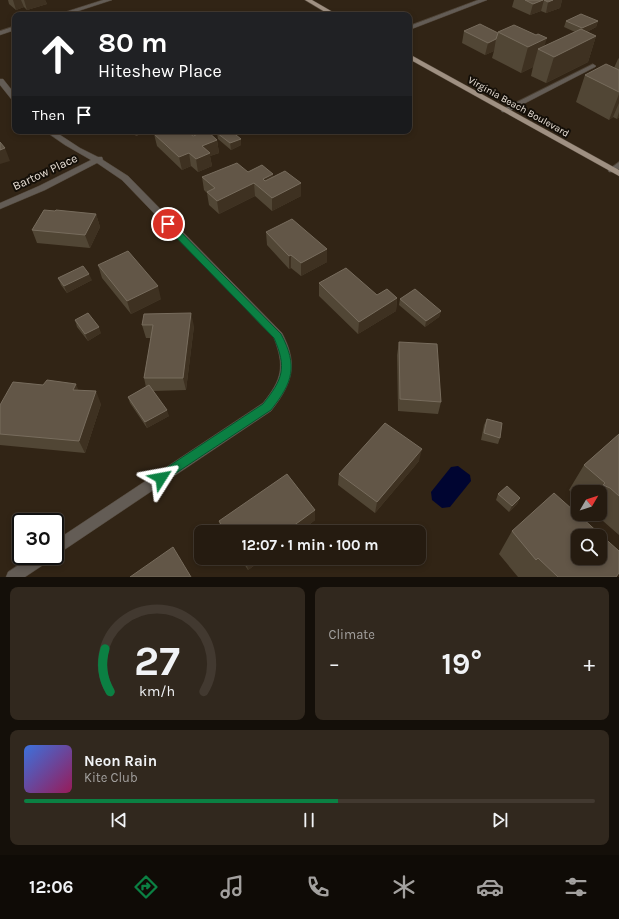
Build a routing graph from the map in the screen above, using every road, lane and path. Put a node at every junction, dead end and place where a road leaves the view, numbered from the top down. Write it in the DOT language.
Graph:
graph roads {
  1 [pos="109,0"];
  2 [pos="308,0"];
  3 [pos="484,0"];
  4 [pos="69,12"];
  5 [pos="330,12"];
  6 [pos="412,27"];
  7 [pos="12,29"];
  8 [pos="0,33"];
  9 [pos="412,58"];
  10 [pos="593,66"];
  11 [pos="0,80"];
  12 [pos="12,94"];
  13 [pos="505,110"];
  14 [pos="54,134"];
  15 [pos="99,159"];
  16 [pos="617,170"];
  17 [pos="0,206"];
  18 [pos="64,543"];
  19 [pos="31,565"];
  20 [pos="13,577"];
  1 -- 4 [label="street"];
  2 -- 5 [label="main road"];
  3 -- 6 [label="street"];
  7 -- 8 [label="street"];
  9 -- 13 [label="main road, Virginia Beach Boulevard"];
  10 -- 13 [label="street"];
  11 -- 12 [label="street"];
  13 -- 16 [label="main road, Virginia Beach Boulevard"];
  14 -- 15 [label="street"];
  15 -- 17 [label="street, Bartow Place"];
  15 -- 18 [label="street"];
  19 -- 20 [label="street"];
}
